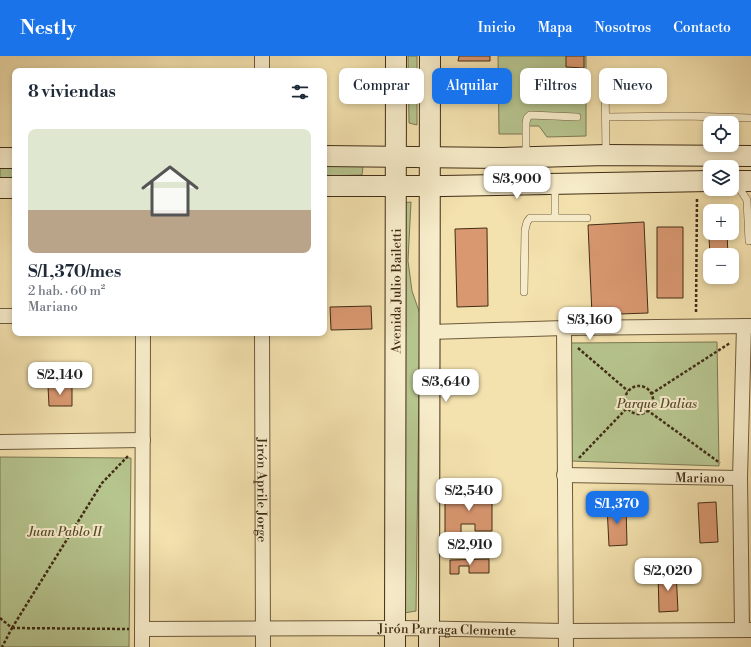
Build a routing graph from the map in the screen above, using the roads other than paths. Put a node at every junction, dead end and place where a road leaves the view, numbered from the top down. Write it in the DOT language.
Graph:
graph roads {
  1 [pos="262,56"];
  2 [pos="396,56"];
  3 [pos="430,56"];
  4 [pos="262,68"];
  5 [pos="606,104"];
  6 [pos="577,116"];
  7 [pos="606,117"];
  8 [pos="751,118"];
  9 [pos="606,155"];
  10 [pos="327,156"];
  11 [pos="706,156"];
  12 [pos="751,156"];
  13 [pos="396,157"];
  14 [pos="0,158"];
  15 [pos="12,158"];
  16 [pos="430,158"];
  17 [pos="526,158"];
  18 [pos="706,160"];
  19 [pos="703,181"];
  20 [pos="555,184"];
  21 [pos="327,186"];
  22 [pos="395,186"];
  23 [pos="430,186"];
  24 [pos="0,188"];
  25 [pos="12,188"];
  26 [pos="743,189"];
  27 [pos="555,218"];
  28 [pos="587,218"];
  29 [pos="750,222"];
  30 [pos="749,241"];
  31 [pos="524,292"];
  32 [pos="0,316"];
  33 [pos="12,316"];
  34 [pos="746,329"];
  35 [pos="430,332"];
  36 [pos="564,332"];
  37 [pos="143,336"];
  38 [pos="262,336"];
  39 [pos="143,440"];
  40 [pos="0,442"];
  41 [pos="564,474"];
  42 [pos="740,478"];
  43 [pos="142,629"];
  44 [pos="263,629"];
  45 [pos="746,630"];
  46 [pos="566,631"];
  47 [pos="395,638"];
  48 [pos="429,638"];
  49 [pos="142,647"];
  50 [pos="263,647"];
  51 [pos="566,647"];
  1 -- 4 [label="street"];
  2 -- 13 [label="street, Avenida Julio Bailetti"];
  3 -- 16 [label="street"];
  5 -- 7 [label="lane"];
  6 -- 17 [label="lane"];
  7 -- 8 [label="lane"];
  7 -- 9 [label="lane"];
  9 -- 11 [label="street"];
  9 -- 17 [label="street"];
  10 -- 13 [label="street"];
  11 -- 12 [label="street"];
  11 -- 18 [label="street"];
  13 -- 16 [label="street"];
  13 -- 22 [label="street, Avenida Julio Bailetti"];
  14 -- 15 [label="street"];
  16 -- 17 [label="street"];
  16 -- 23 [label="street"];
  19 -- 20 [label="street"];
  20 -- 23 [label="street"];
  20 -- 27 [label="lane"];
  21 -- 22 [label="street"];
  22 -- 23 [label="street"];
  22 -- 47 [label="street, Avenida Julio Bailetti"];
  23 -- 35 [label="street"];
  24 -- 25 [label="street"];
  26 -- 29 [label="lane"];
  27 -- 28 [label="lane"];
  27 -- 31 [label="lane"];
  29 -- 30 [label="lane"];
  32 -- 33 [label="street"];
  34 -- 36 [label="street"];
  34 -- 42 [label="street"];
  35 -- 36 [label="street"];
  35 -- 48 [label="street"];
  36 -- 41 [label="street"];
  37 -- 39 [label="street"];
  38 -- 44 [label="street, Jirón Aprile Jorge"];
  39 -- 40 [label="street"];
  39 -- 43 [label="street"];
  41 -- 42 [label="street, Mariano"];
  41 -- 46 [label="street"];
  42 -- 45 [label="street"];
  43 -- 44 [label="street, Jirón Parraga Clemente"];
  43 -- 49 [label="street"];
  44 -- 47 [label="street, Jirón Parraga Clemente"];
  44 -- 50 [label="street, Jirón Aprile Jorge"];
  45 -- 46 [label="street, Jirón Parraga Clemente"];
  46 -- 48 [label="street, Jirón Parraga Clemente"];
  46 -- 51 [label="street"];
  47 -- 48 [label="street, Jirón Parraga Clemente"];
}
